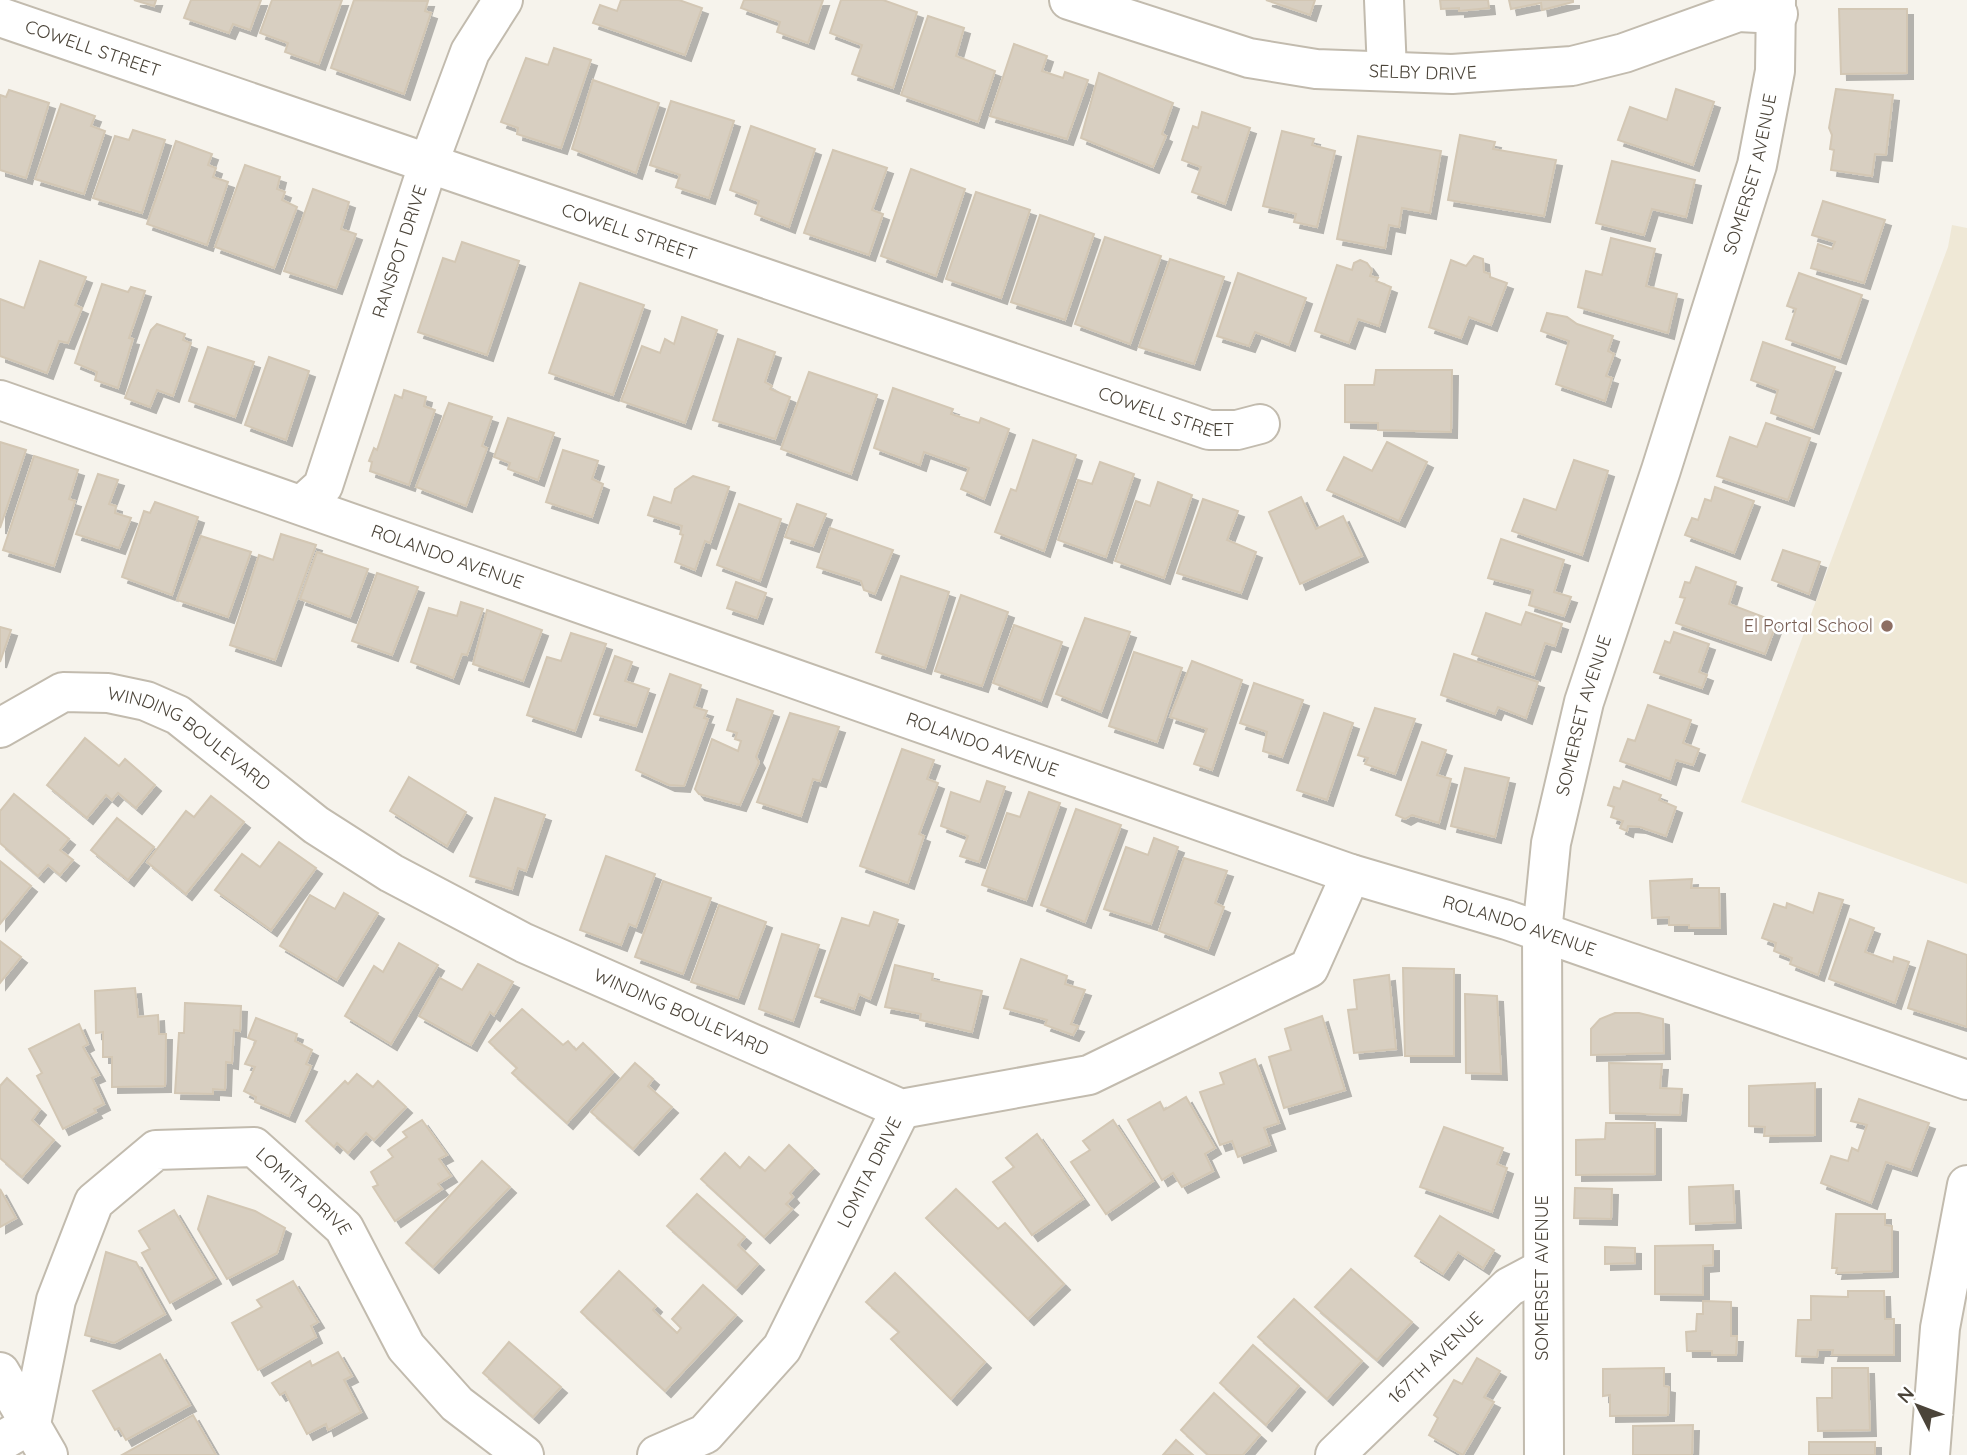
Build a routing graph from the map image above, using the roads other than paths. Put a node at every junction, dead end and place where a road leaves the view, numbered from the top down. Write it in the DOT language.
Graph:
graph roads {
  1 [pos="503,0"];
  2 [pos="1069,0"];
  3 [pos="1384,0"];
  4 [pos="1777,7"];
  5 [pos="0,17"];
  6 [pos="1387,71"];
  7 [pos="429,162"];
  8 [pos="0,400"];
  9 [pos="1260,424"];
  10 [pos="302,505"];
  11 [pos="0,728"];
  12 [pos="1351,874"];
  13 [pos="1542,933"];
  14 [pos="1967,1080"];
  15 [pos="901,1109"];
  16 [pos="1967,1185"];
  17 [pos="1541,1270"];
  18 [pos="0,1372"];
  19 [pos="26,1440"];
  20 [pos="524,1455"];
  21 [pos="657,1455"];
  22 [pos="1335,1455"];
  23 [pos="1544,1455"];
  24 [pos="1930,1455"];
  1 -- 7 [label="street, RANSPOT DRIVE"];
  2 -- 6 [label="street, SELBY DRIVE"];
  3 -- 6 [label="street"];
  4 -- 6 [label="street, SELBY DRIVE"];
  4 -- 13 [label="street, SOMERSET AVENUE"];
  5 -- 7 [label="street, COWELL STREET"];
  7 -- 9 [label="street, COWELL STREET"];
  7 -- 10 [label="street, RANSPOT DRIVE"];
  8 -- 10 [label="street, ROLANDO AVENUE"];
  10 -- 12 [label="street, ROLANDO AVENUE"];
  11 -- 15 [label="street, WINDING BOULEVARD"];
  12 -- 13 [label="street, ROLANDO AVENUE"];
  12 -- 15 [label="street"];
  13 -- 14 [label="street, ROLANDO AVENUE"];
  13 -- 17 [label="street, SOMERSET AVENUE"];
  15 -- 21 [label="street, LOMITA DRIVE"];
  16 -- 24 [label="street"];
  17 -- 22 [label="street, 167TH AVENUE"];
  17 -- 23 [label="street, SOMERSET AVENUE"];
  18 -- 19 [label="street"];
  19 -- 20 [label="street, LOMITA DRIVE"];
}
